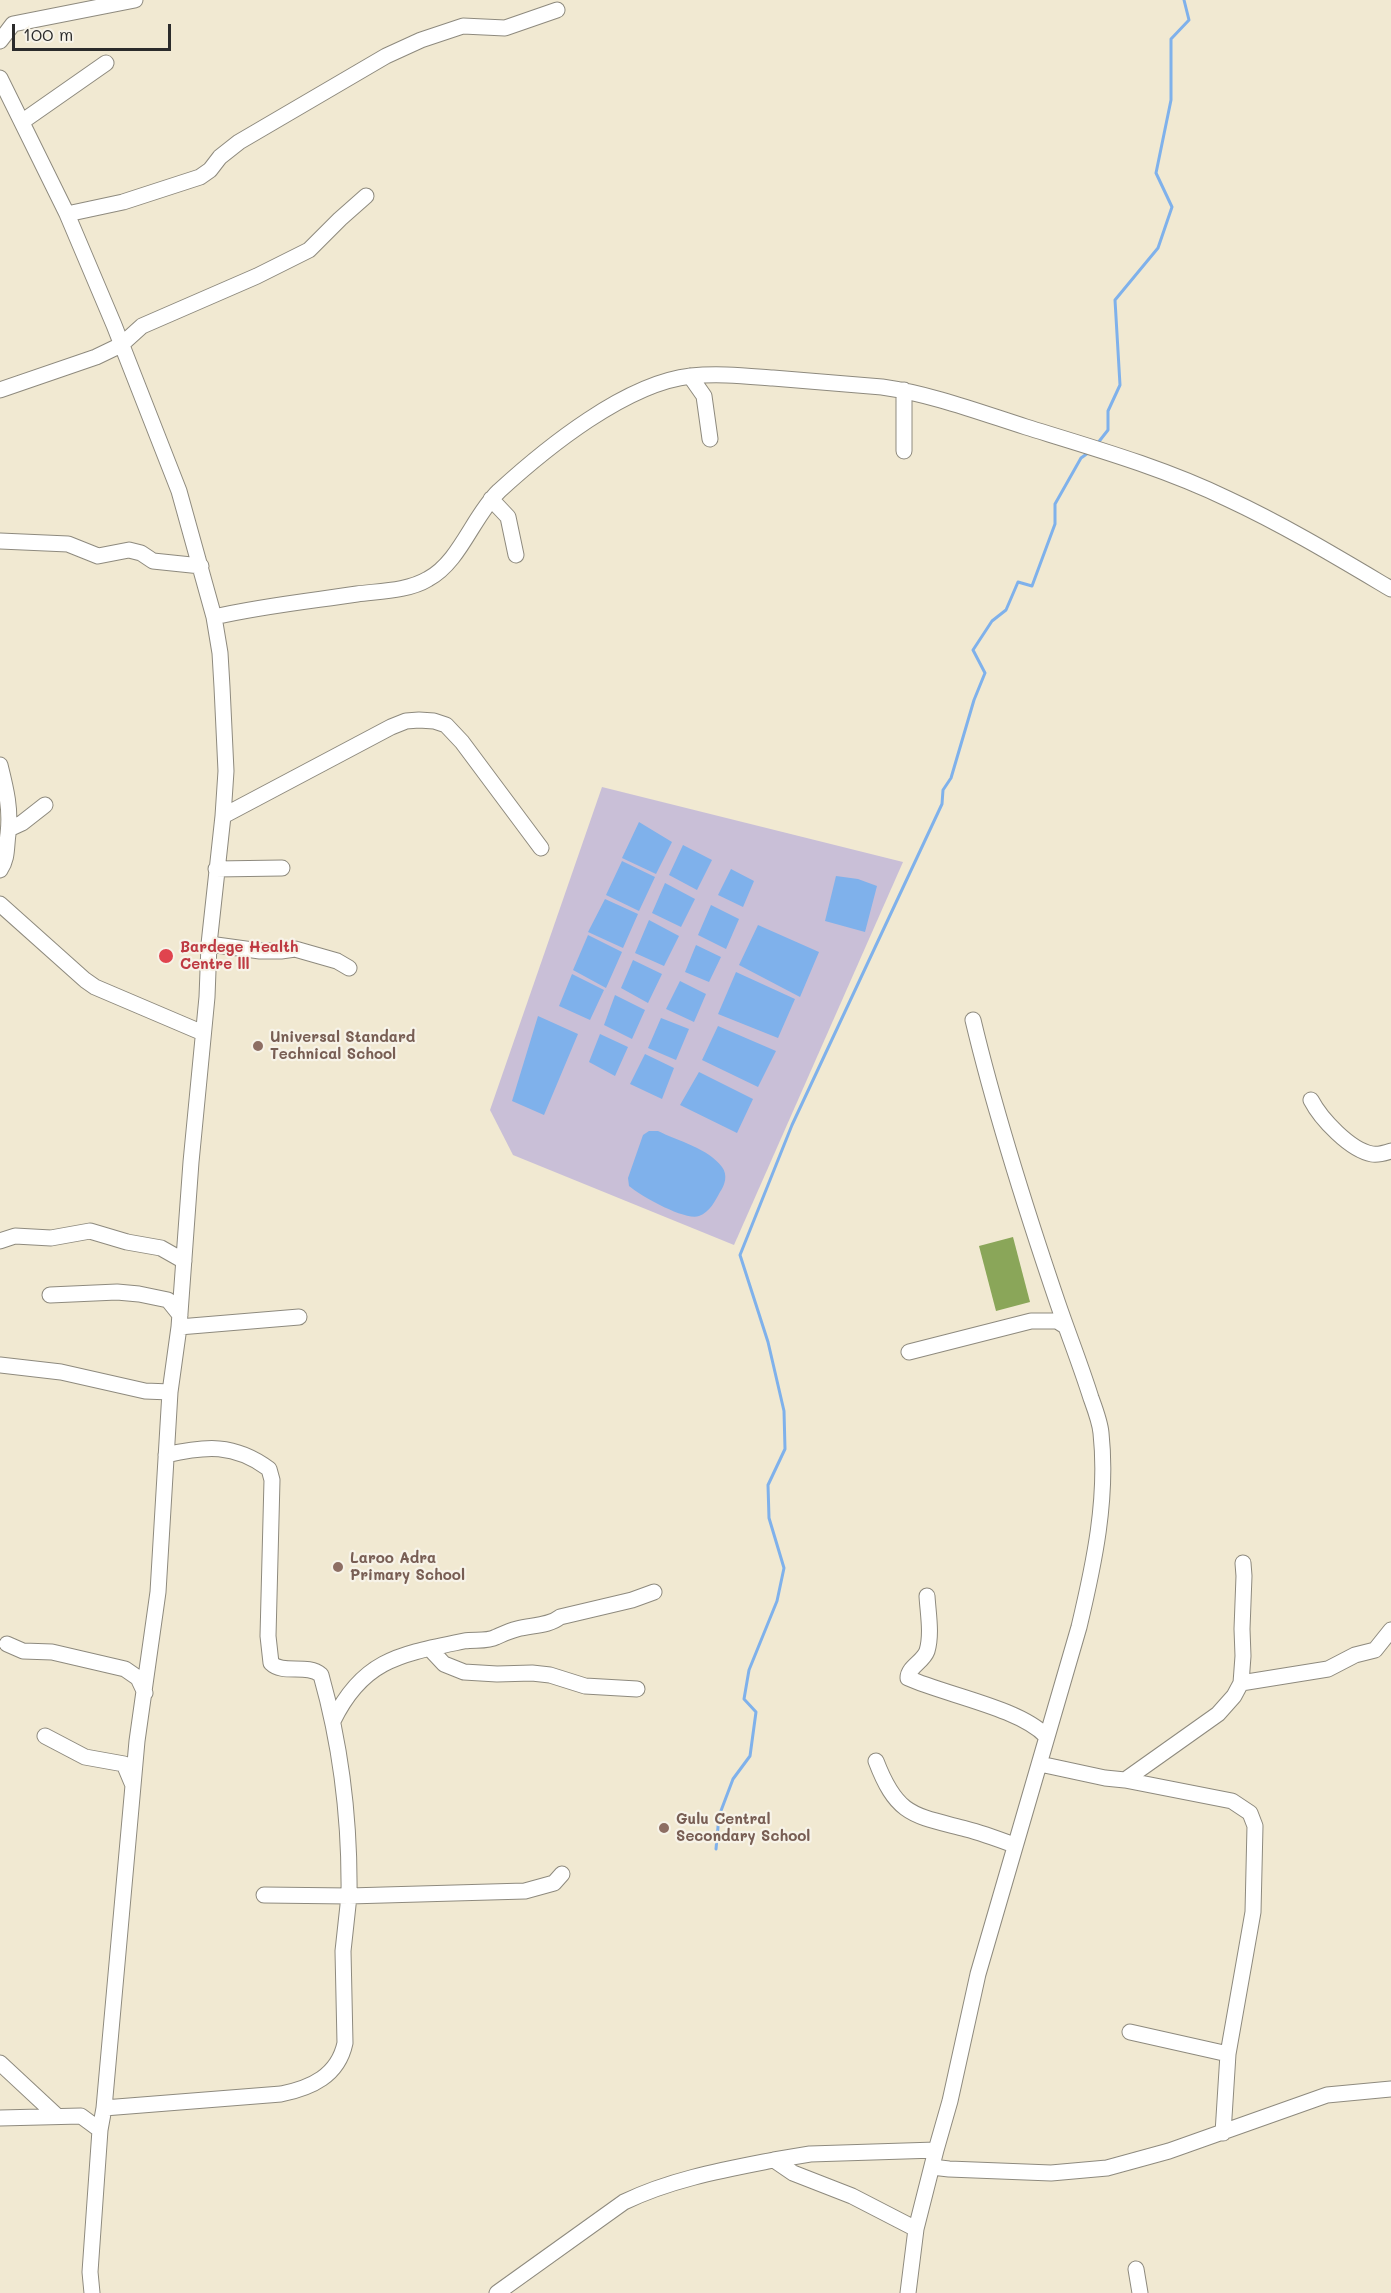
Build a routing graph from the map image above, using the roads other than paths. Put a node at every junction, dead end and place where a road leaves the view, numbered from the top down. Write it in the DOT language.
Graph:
graph roads {
  1 [pos="135,0"];
  2 [pos="557,10"];
  3 [pos="0,41"];
  4 [pos="106,63"];
  5 [pos="0,78"];
  6 [pos="22,121"];
  7 [pos="366,196"];
  8 [pos="67,214"];
  9 [pos="121,345"];
  10 [pos="690,376"];
  11 [pos="0,390"];
  12 [pos="904,390"];
  13 [pos="710,439"];
  14 [pos="904,451"];
  15 [pos="491,499"];
  16 [pos="0,542"];
  17 [pos="516,555"];
  18 [pos="201,566"];
  19 [pos="1391,589"];
  20 [pos="214,617"];
  21 [pos="0,765"];
  22 [pos="45,805"];
  23 [pos="223,816"];
  24 [pos="9,829"];
  25 [pos="541,848"];
  26 [pos="282,868"];
  27 [pos="216,869"];
  28 [pos="0,870"];
  29 [pos="0,904"];
  30 [pos="209,944"];
  31 [pos="349,968"];
  32 [pos="974,1020"];
  33 [pos="203,1033"];
  34 [pos="1311,1100"];
  35 [pos="1391,1151"];
  36 [pos="0,1241"];
  37 [pos="184,1261"];
  38 [pos="50,1295"];
  39 [pos="299,1317"];
  40 [pos="180,1321"];
  41 [pos="1065,1326"];
  42 [pos="909,1352"];
  43 [pos="0,1365"];
  44 [pos="170,1392"];
  45 [pos="166,1455"];
  46 [pos="1243,1563"];
  47 [pos="654,1592"];
  48 [pos="927,1596"];
  49 [pos="1391,1630"];
  50 [pos="7,1644"];
  51 [pos="430,1649"];
  52 [pos="1241,1683"];
  53 [pos="637,1689"];
  54 [pos="145,1693"];
  55 [pos="333,1721"];
  56 [pos="45,1736"];
  57 [pos="1046,1736"];
  58 [pos="876,1761"];
  59 [pos="1040,1764"];
  60 [pos="1125,1780"];
  61 [pos="134,1789"];
  62 [pos="1014,1845"];
  63 [pos="562,1874"];
  64 [pos="264,1895"];
  65 [pos="349,1896"];
  66 [pos="1130,2032"];
  67 [pos="1228,2054"];
  68 [pos="0,2063"];
  69 [pos="1391,2089"];
  70 [pos="104,2108"];
  71 [pos="57,2116"];
  72 [pos="0,2118"];
  73 [pos="100,2130"];
  74 [pos="1223,2133"];
  75 [pos="936,2150"];
  76 [pos="774,2160"];
  77 [pos="932,2167"];
  78 [pos="916,2229"];
  79 [pos="1136,2269"];
  80 [pos="92,2293"];
  81 [pos="496,2293"];
  82 [pos="908,2293"];
  83 [pos="1140,2293"];
  1 -- 3 [label="street"];
  2 -- 8 [label="street"];
  4 -- 6 [label="street"];
  5 -- 6 [label="street"];
  6 -- 8 [label="street"];
  7 -- 9 [label="street"];
  8 -- 9 [label="street"];
  9 -- 11 [label="street"];
  9 -- 18 [label="street"];
  10 -- 12 [label="street"];
  10 -- 13 [label="street"];
  10 -- 15 [label="street"];
  12 -- 14 [label="street"];
  12 -- 19 [label="street"];
  15 -- 17 [label="street"];
  15 -- 20 [label="street"];
  16 -- 18 [label="street"];
  18 -- 20 [label="street"];
  20 -- 23 [label="street"];
  21 -- 24 [label="street"];
  22 -- 24 [label="street"];
  23 -- 25 [label="street"];
  23 -- 27 [label="street"];
  24 -- 28 [label="street"];
  26 -- 27 [label="street"];
  27 -- 30 [label="street"];
  29 -- 33 [label="street"];
  30 -- 31 [label="street"];
  30 -- 33 [label="street"];
  32 -- 41 [label="street"];
  33 -- 37 [label="street"];
  34 -- 35 [label="street"];
  36 -- 37 [label="street"];
  37 -- 40 [label="street"];
  38 -- 40 [label="street"];
  39 -- 40 [label="street"];
  40 -- 44 [label="street"];
  41 -- 42 [label="street"];
  41 -- 57 [label="street"];
  43 -- 44 [label="street"];
  44 -- 45 [label="street"];
  45 -- 54 [label="street"];
  45 -- 55 [label="street"];
  46 -- 52 [label="street"];
  47 -- 51 [label="street"];
  48 -- 57 [label="street"];
  49 -- 52 [label="street"];
  50 -- 54 [label="street"];
  51 -- 53 [label="street"];
  51 -- 55 [label="street"];
  52 -- 60 [label="street"];
  54 -- 61 [label="street"];
  55 -- 65 [label="street"];
  56 -- 61 [label="street"];
  57 -- 59 [label="street"];
  58 -- 62 [label="street"];
  59 -- 60 [label="street"];
  59 -- 62 [label="street"];
  60 -- 67 [label="street"];
  61 -- 70 [label="street"];
  62 -- 75 [label="street"];
  63 -- 65 [label="street"];
  64 -- 65 [label="street"];
  65 -- 70 [label="street"];
  66 -- 67 [label="street"];
  67 -- 74 [label="street"];
  68 -- 71 [label="street"];
  69 -- 74 [label="street"];
  70 -- 73 [label="street"];
  71 -- 72 [label="street"];
  71 -- 73 [label="street"];
  73 -- 80 [label="street"];
  74 -- 77 [label="street"];
  75 -- 76 [label="street"];
  75 -- 77 [label="street"];
  76 -- 78 [label="street"];
  76 -- 81 [label="street"];
  77 -- 78 [label="street"];
  78 -- 82 [label="street"];
  79 -- 83 [label="street"];
}
